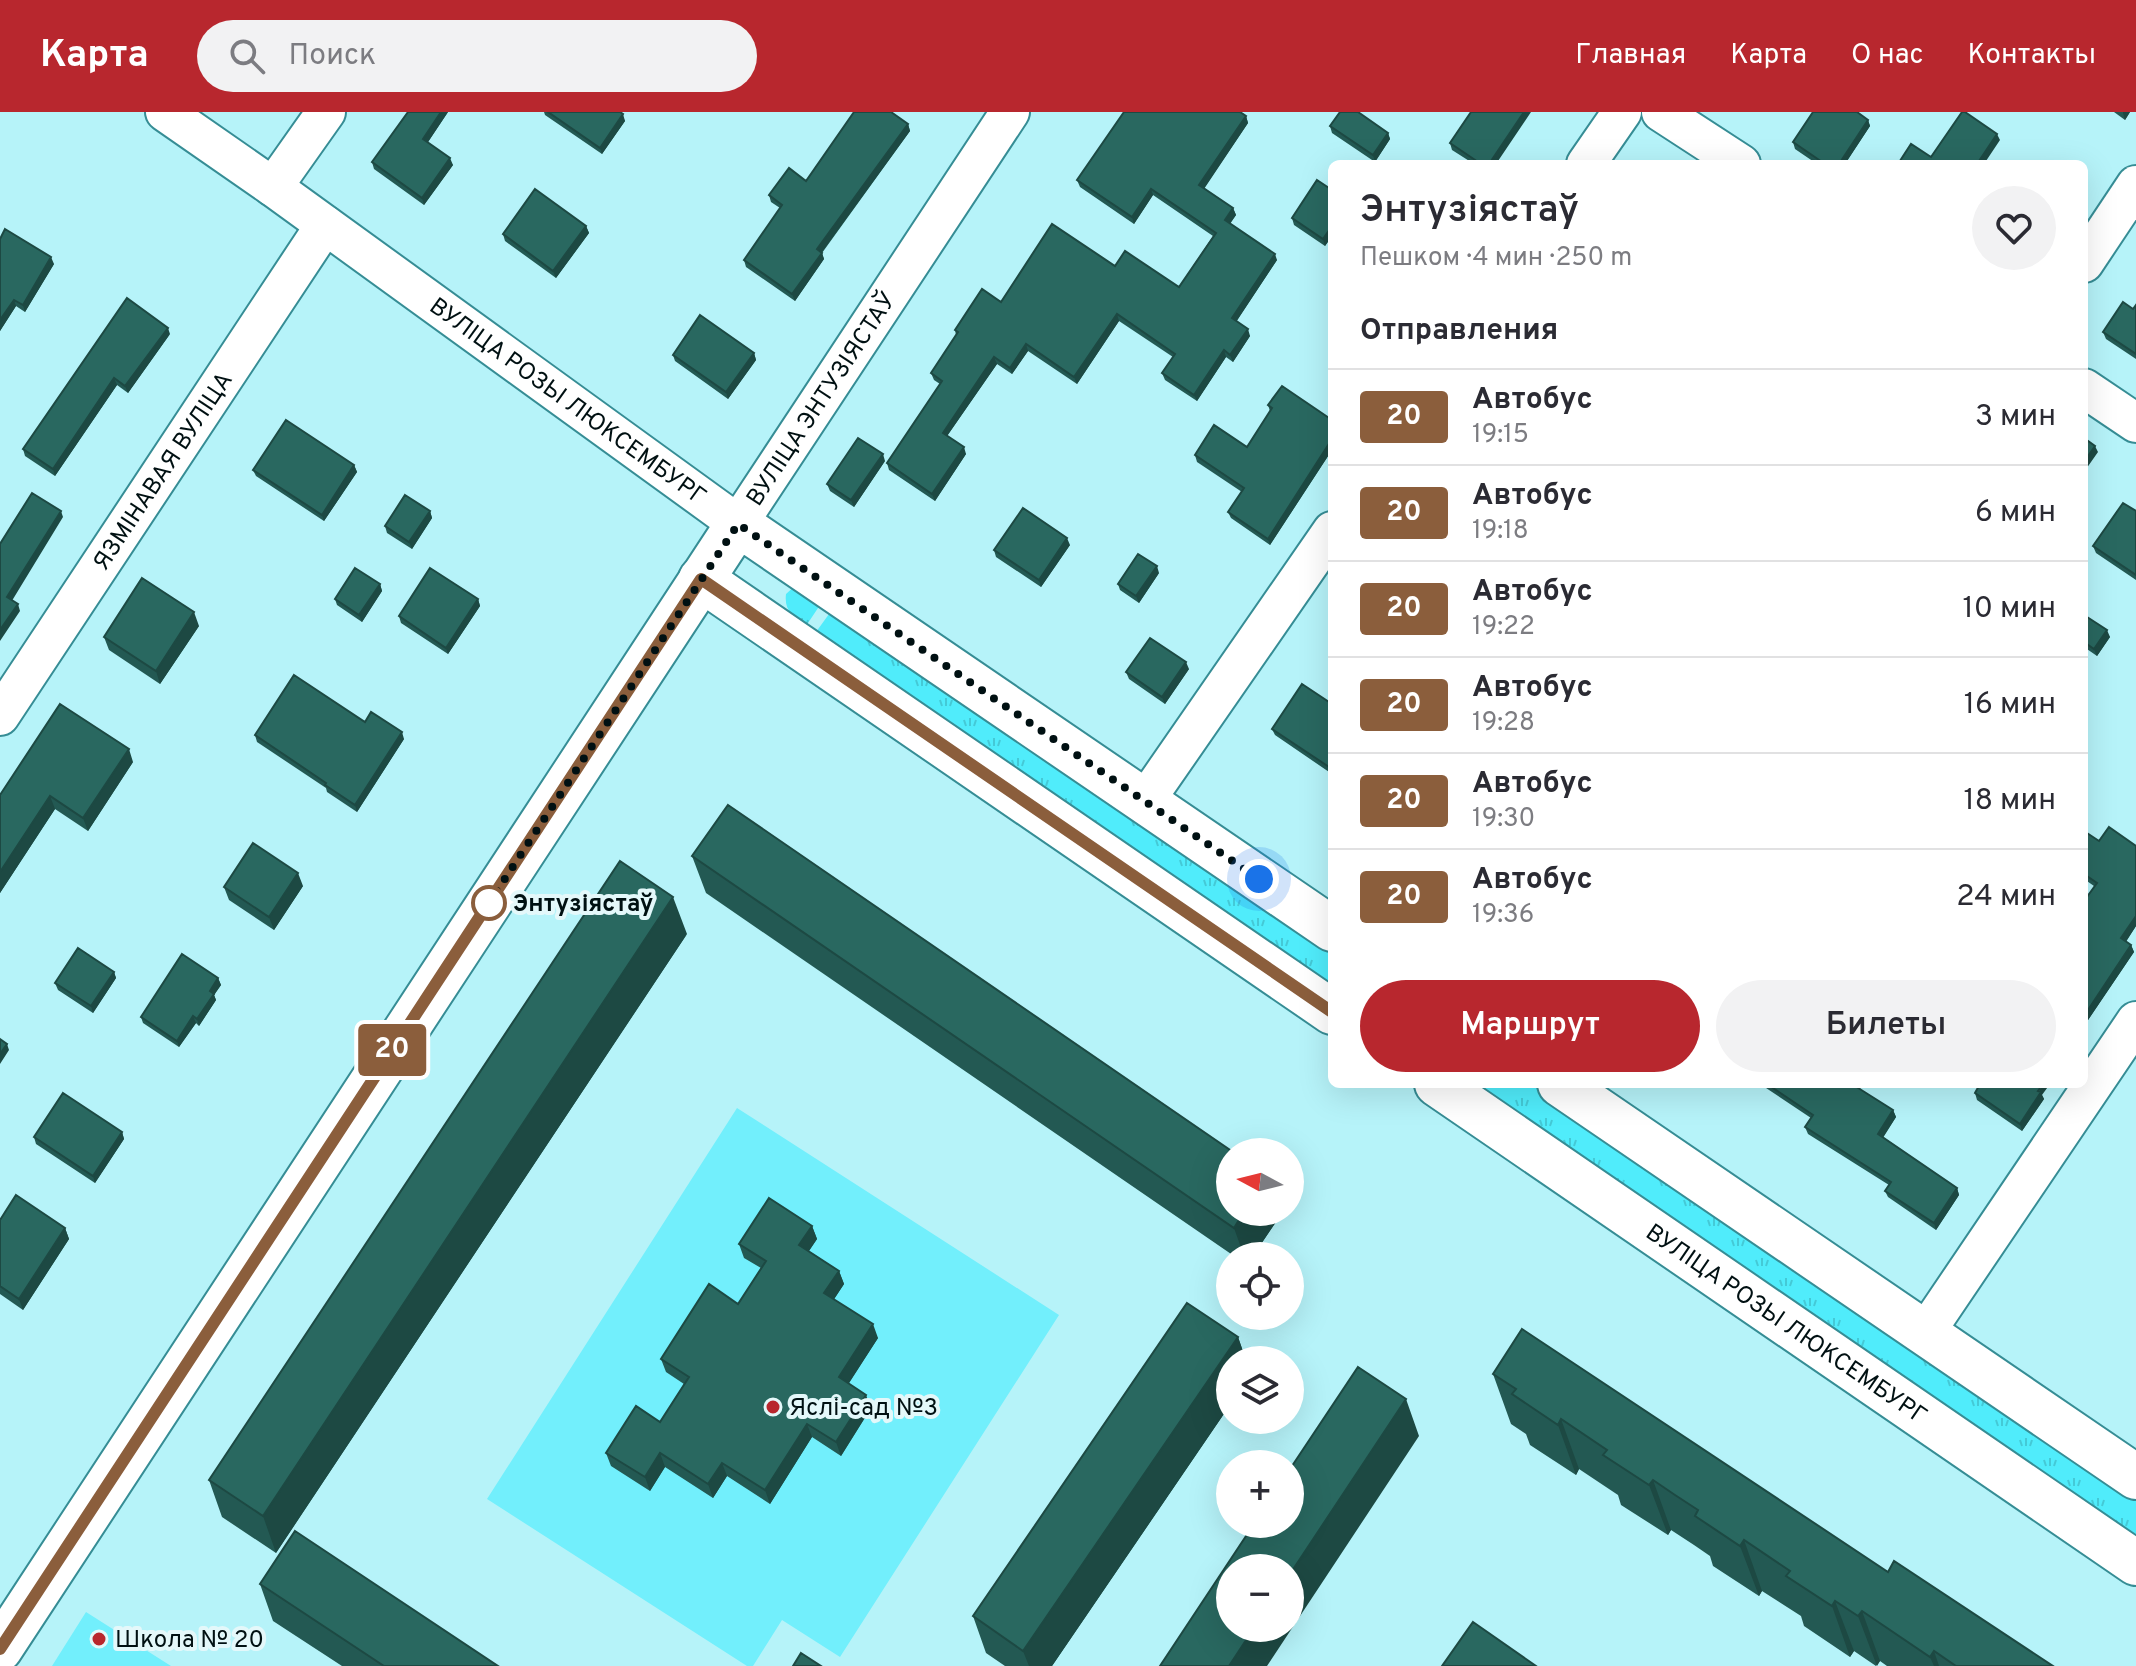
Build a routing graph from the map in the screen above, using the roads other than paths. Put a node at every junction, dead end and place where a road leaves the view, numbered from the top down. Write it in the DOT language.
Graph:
graph roads {
  1 [pos="165,112"];
  2 [pos="326,112"];
  3 [pos="1010,112"];
  4 [pos="1622,112"];
  5 [pos="1661,112"];
  6 [pos="1589,160"];
  7 [pos="1735,160"];
  8 [pos="2136,185"];
  9 [pos="273,187"];
  10 [pos="325,225"];
  11 [pos="2088,257"];
  12 [pos="2088,391"];
  13 [pos="2136,423"];
  14 [pos="738,524"];
  15 [pos="1328,537"];
  16 [pos="701,579"];
  17 [pos="0,716"];
  18 [pos="1145,801"];
  19 [pos="1328,926"];
  20 [pos="1328,1009"];
  21 [pos="2136,1021"];
  22 [pos="1443,1088"];
  23 [pos="1566,1088"];
  24 [pos="1925,1333"];
  25 [pos="2136,1477"];
  26 [pos="2136,1563"];
  27 [pos="0,1649"];
  1 -- 9 [label="street, ВУЛІЦА РОЗЫ ЛЮКСЕМБУРГ"];
  2 -- 9 [label="street"];
  3 -- 14 [label="street, ВУЛІЦА ЭНТУЗІЯСТАЎ"];
  4 -- 6 [label="street"];
  5 -- 7 [label="street"];
  8 -- 11 [label="street"];
  9 -- 10 [label="street, ВУЛІЦА РОЗЫ ЛЮКСЕМБУРГ"];
  10 -- 14 [label="street, ВУЛІЦА РОЗЫ ЛЮКСЕМБУРГ"];
  10 -- 17 [label="street, ЯЗМІНАВАЯ ВУЛІЦА"];
  12 -- 13 [label="street"];
  14 -- 16 [label="main road, ВУЛІЦА ЭНТУЗІЯСТАЎ"];
  14 -- 18 [label="main road, ВУЛІЦА РОЗЫ ЛЮКСЕМБУРГ"];
  15 -- 18 [label="street"];
  16 -- 20 [label="main road"];
  16 -- 27 [label="main road, ВУЛІЦА ЭНТУЗІЯСТАЎ"];
  18 -- 19 [label="main road, ВУЛІЦА РОЗЫ ЛЮКСЕМБУРГ"];
  21 -- 24 [label="street"];
  22 -- 26 [label="main road, ВУЛІЦА РОЗЫ ЛЮКСЕМБУРГ"];
  23 -- 24 [label="main road"];
  24 -- 25 [label="main road"];
}
